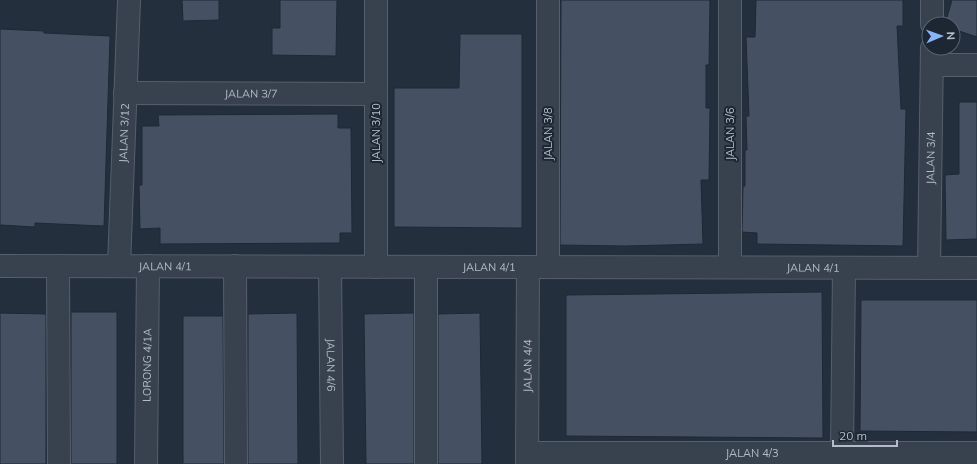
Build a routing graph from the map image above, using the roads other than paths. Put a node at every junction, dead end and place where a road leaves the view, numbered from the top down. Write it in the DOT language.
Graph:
graph roads {
  1 [pos="129,0"];
  2 [pos="376,0"];
  3 [pos="548,0"];
  4 [pos="730,0"];
  5 [pos="932,0"];
  6 [pos="932,16"];
  7 [pos="932,56"];
  8 [pos="977,65"];
  9 [pos="125,93"];
  10 [pos="376,94"];
  11 [pos="0,266"];
  12 [pos="58,266"];
  13 [pos="119,266"];
  14 [pos="148,266"];
  15 [pos="235,266"];
  16 [pos="330,266"];
  17 [pos="376,267"];
  18 [pos="426,267"];
  19 [pos="538,267"];
  20 [pos="730,268"];
  21 [pos="844,268"];
  22 [pos="929,268"];
  23 [pos="977,268"];
  24 [pos="842,453"];
  25 [pos="977,453"];
  26 [pos="527,458"];
  27 [pos="714,458"];
  28 [pos="900,458"];
  29 [pos="59,464"];
  30 [pos="146,464"];
  31 [pos="236,464"];
  32 [pos="332,464"];
  33 [pos="426,464"];
  1 -- 9 [label="street, JALAN 3/12"];
  2 -- 10 [label="street, JALAN 3/10"];
  3 -- 19 [label="street, JALAN 3/8"];
  4 -- 20 [label="street, JALAN 3/6"];
  5 -- 6 [label="street"];
  7 -- 8 [label="street"];
  7 -- 22 [label="street, JALAN 3/4"];
  9 -- 10 [label="street, JALAN 3/7"];
  9 -- 13 [label="street, JALAN 3/12"];
  10 -- 17 [label="street, JALAN 3/10"];
  11 -- 12 [label="street, JALAN 4/1"];
  12 -- 13 [label="street, JALAN 4/1"];
  12 -- 29 [label="street"];
  13 -- 14 [label="street, JALAN 4/1"];
  14 -- 15 [label="street, JALAN 4/1"];
  14 -- 30 [label="street, LORONG 4/1A"];
  15 -- 16 [label="street, JALAN 4/1"];
  15 -- 31 [label="street"];
  16 -- 17 [label="street, JALAN 4/1"];
  16 -- 32 [label="street, JALAN 4/6"];
  17 -- 18 [label="street, JALAN 4/1"];
  18 -- 19 [label="street, JALAN 4/1"];
  18 -- 33 [label="street"];
  19 -- 20 [label="street, JALAN 4/1"];
  19 -- 26 [label="street, JALAN 4/4"];
  20 -- 21 [label="street, JALAN 4/1"];
  21 -- 22 [label="street, JALAN 4/1"];
  21 -- 24 [label="street"];
  22 -- 23 [label="street, JALAN 4/1"];
  24 -- 27 [label="street, JALAN 4/3"];
  24 -- 28 [label="street, JALAN 4/3"];
  25 -- 28 [label="street, JALAN 4/3"];
  26 -- 27 [label="street, JALAN 4/3"];
}
